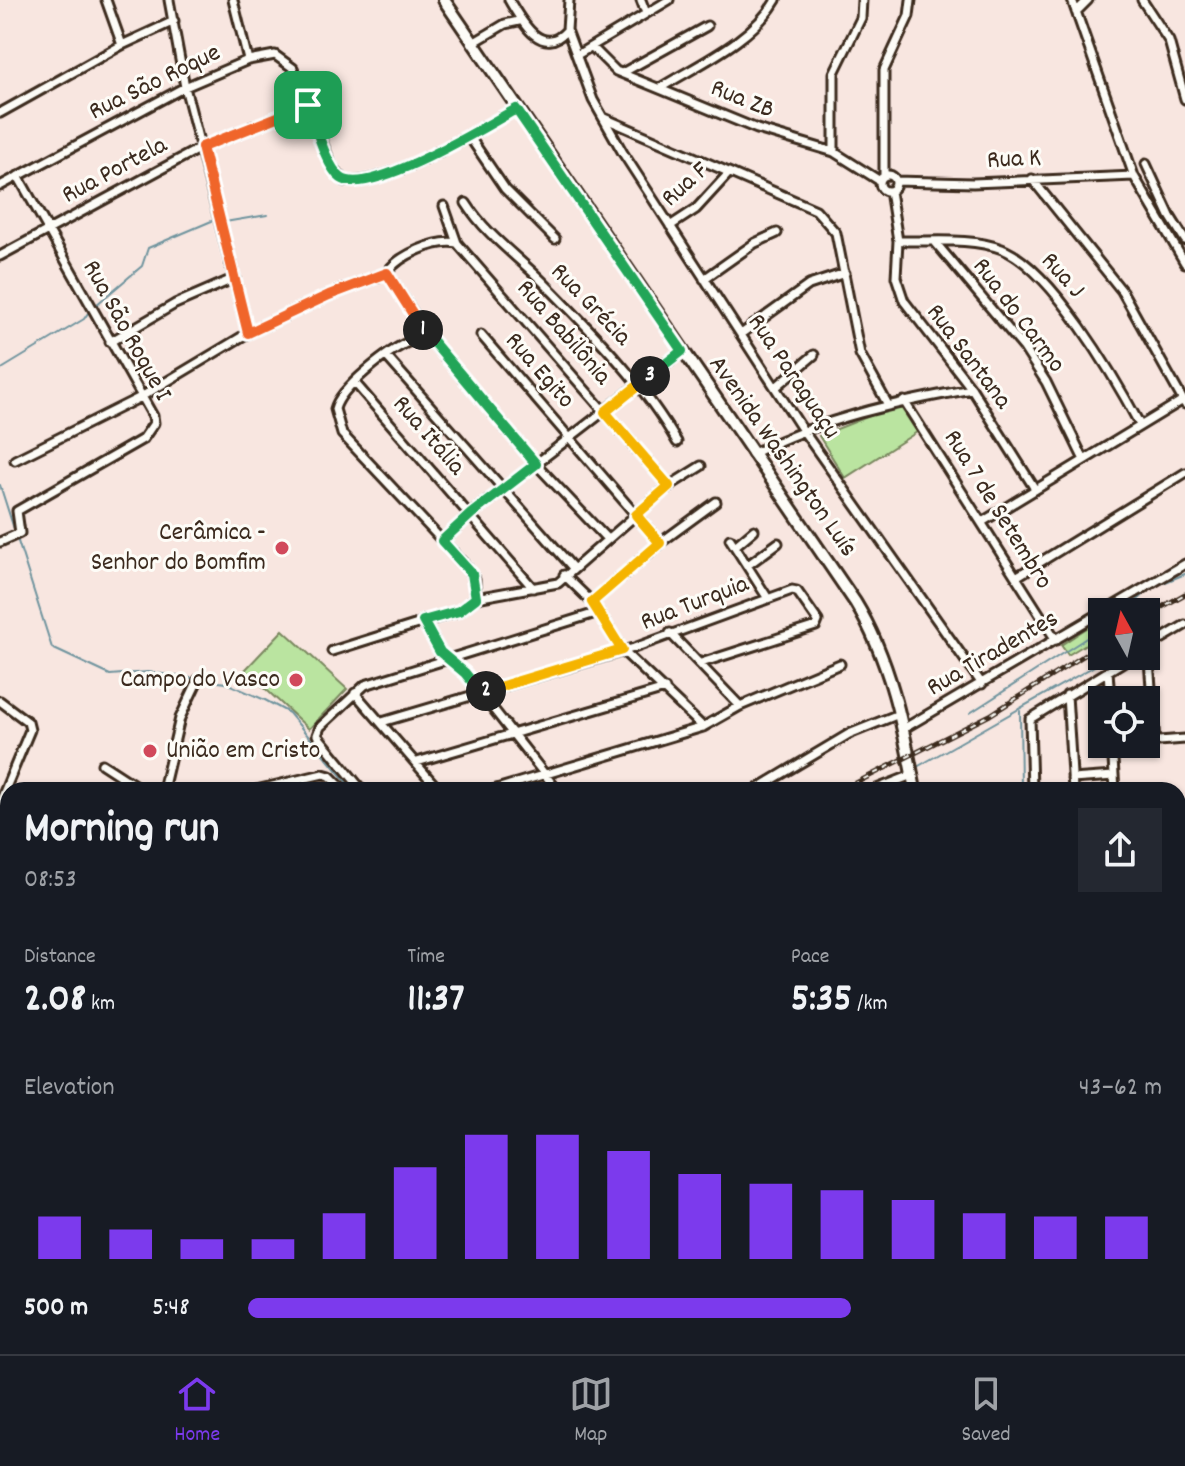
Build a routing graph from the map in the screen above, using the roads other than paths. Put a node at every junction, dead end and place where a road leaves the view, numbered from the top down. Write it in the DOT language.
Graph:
graph roads {
  1 [pos="106,0"];
  2 [pos="169,0"];
  3 [pos="233,0"];
  4 [pos="444,0"];
  5 [pos="509,0"];
  6 [pos="569,0"];
  7 [pos="641,0"];
  8 [pos="669,0"];
  9 [pos="776,0"];
  10 [pos="862,0"];
  11 [pos="911,0"];
  12 [pos="1072,0"];
  13 [pos="1142,0"];
  14 [pos="1088,1"];
  15 [pos="1076,12"];
  16 [pos="646,13"];
  17 [pos="174,21"];
  18 [pos="519,21"];
  19 [pos="707,26"];
  20 [pos="567,30"];
  21 [pos="473,43"];
  22 [pos="122,45"];
  23 [pos="593,48"];
  24 [pos="577,55"];
  25 [pos="248,60"];
  26 [pos="624,72"];
  27 [pos="1183,85"];
  28 [pos="185,87"];
  29 [pos="660,88"];
  30 [pos="1185,99"];
  31 [pos="308,105"];
  32 [pos="516,109"];
  33 [pos="0,113"];
  34 [pos="603,118"];
  35 [pos="469,136"];
  36 [pos="202,147"];
  37 [pos="834,152"];
  38 [pos="1146,164"];
  39 [pos="729,173"];
  40 [pos="18,176"];
  41 [pos="1134,176"];
  42 [pos="882,179"];
  43 [pos="1032,179"];
  44 [pos="896,181"];
  45 [pos="0,186"];
  46 [pos="890,191"];
  47 [pos="466,203"];
  48 [pos="444,206"];
  49 [pos="670,226"];
  50 [pos="46,230"];
  51 [pos="777,233"];
  52 [pos="555,239"];
  53 [pos="1185,240"];
  54 [pos="898,241"];
  55 [pos="935,242"];
  56 [pos="457,243"];
  57 [pos="0,256"];
  58 [pos="1185,263"];
  59 [pos="387,273"];
  60 [pos="845,273"];
  61 [pos="235,278"];
  62 [pos="704,279"];
  63 [pos="248,333"];
  64 [pos="741,334"];
  65 [pos="481,335"];
  66 [pos="431,340"];
  67 [pos="110,342"];
  68 [pos="682,351"];
  69 [pos="814,355"];
  70 [pos="386,356"];
  71 [pos="355,383"];
  72 [pos="639,385"];
  73 [pos="776,387"];
  74 [pos="972,389"];
  75 [pos="141,397"];
  76 [pos="904,401"];
  77 [pos="1184,402"];
  78 [pos="887,403"];
  79 [pos="605,412"];
  80 [pos="1140,425"];
  81 [pos="804,432"];
  82 [pos="572,439"];
  83 [pos="677,442"];
  84 [pos="752,454"];
  85 [pos="15,460"];
  86 [pos="1084,460"];
  87 [pos="536,464"];
  88 [pos="701,466"];
  89 [pos="1185,473"];
  90 [pos="669,486"];
  91 [pos="505,488"];
  92 [pos="1035,489"];
  93 [pos="716,502"];
  94 [pos="471,514"];
  95 [pos="636,515"];
  96 [pos="982,522"];
  97 [pos="754,530"];
  98 [pos="607,539"];
  99 [pos="442,541"];
  100 [pos="0,542"];
  101 [pos="660,543"];
  102 [pos="778,543"];
  103 [pos="1185,564"];
  104 [pos="748,565"];
  105 [pos="573,568"];
  106 [pos="564,575"];
  107 [pos="1016,577"];
  108 [pos="533,588"];
  109 [pos="767,597"];
  110 [pos="476,598"];
  111 [pos="1126,598"];
  112 [pos="592,602"];
  113 [pos="599,612"];
  114 [pos="423,621"];
  115 [pos="1088,621"];
  116 [pos="1185,625"];
  117 [pos="670,633"];
  118 [pos="1056,640"];
  119 [pos="1160,640"];
  120 [pos="622,650"];
  121 [pos="332,651"];
  122 [pos="447,659"];
  123 [pos="701,663"];
  124 [pos="840,664"];
  125 [pos="1108,671"];
  126 [pos="198,680"];
  127 [pos="982,684"];
  128 [pos="1109,686"];
  129 [pos="665,689"];
  130 [pos="355,693"];
  131 [pos="481,693"];
  132 [pos="1067,695"];
  133 [pos="0,701"];
  134 [pos="740,706"];
  135 [pos="899,714"];
  136 [pos="382,722"];
  137 [pos="703,727"];
  138 [pos="903,729"];
  139 [pos="512,736"];
  140 [pos="1185,739"];
  141 [pos="1160,741"];
  142 [pos="1113,758"];
  143 [pos="417,762"];
  144 [pos="102,764"];
  145 [pos="911,767"];
  146 [pos="546,774"];
  147 [pos="1114,776"];
  148 [pos="1072,779"];
  149 [pos="5,782"];
  150 [pos="130,782"];
  151 [pos="165,782"];
  152 [pos="290,782"];
  153 [pos="336,782"];
  154 [pos="355,782"];
  155 [pos="433,782"];
  156 [pos="520,782"];
  157 [pos="552,782"];
  158 [pos="768,782"];
  159 [pos="887,782"];
  160 [pos="914,782"];
  161 [pos="1032,782"];
  162 [pos="1072,782"];
  163 [pos="1114,782"];
  164 [pos="204,1354"];
  165 [pos="218,1354"];
  1 -- 22 [label="street"];
  2 -- 17 [label="street"];
  3 -- 25 [label="street"];
  4 -- 21 [label="main road, Avenida Washington Luís"];
  5 -- 18 [label="street"];
  6 -- 20 [label="street"];
  7 -- 16 [label="street"];
  8 -- 16 [label="street"];
  9 -- 29 [label="street"];
  10 -- 37 [label="street"];
  11 -- 42 [label="street"];
  12 -- 15 [label="street"];
  13 -- 27 [label="street"];
  14 -- 15 [label="street"];
  15 -- 41 [label="street"];
  16 -- 23 [label="street"];
  17 -- 22 [label="street"];
  17 -- 28 [label="street"];
  18 -- 20 [label="street"];
  18 -- 21 [label="street"];
  19 -- 26 [label="street"];
  20 -- 24 [label="street, Rua Paraguaçu"];
  21 -- 32 [label="main road, Avenida Washington Luís"];
  22 -- 33 [label="street"];
  23 -- 24 [label="street"];
  23 -- 26 [label="street, Rua ZB"];
  24 -- 34 [label="street, Rua Paraguaçu"];
  25 -- 28 [label="street, Rua São Roque"];
  25 -- 31 [label="street, Rua São Roque"];
  26 -- 29 [label="street, Rua ZB"];
  27 -- 30 [label="street"];
  28 -- 36 [label="street"];
  28 -- 40 [label="street, Rua São Roque"];
  29 -- 37 [label="street, Rua ZB"];
  31 -- 35 [label="street"];
  31 -- 36 [label="street, Rua Portela"];
  32 -- 35 [label="street"];
  32 -- 68 [label="main road, Avenida Washington Luís"];
  34 -- 39 [label="street"];
  34 -- 49 [label="street, Rua Paraguaçu"];
  35 -- 52 [label="street"];
  36 -- 50 [label="street, Rua Portela"];
  36 -- 61 [label="street"];
  37 -- 42 [label="street, Rua ZB"];
  38 -- 53 [label="street"];
  39 -- 49 [label="street, Rua F"];
  39 -- 60 [label="street"];
  40 -- 45 [label="street, Rua São Roque"];
  40 -- 50 [label="street, Rua São Roque I"];
  41 -- 43 [label="street, Rua K"];
  41 -- 58 [label="street"];
  42 -- 44 [label="street"];
  42 -- 46 [label="street"];
  43 -- 44 [label="street, Rua K"];
  43 -- 77 [label="street"];
  44 -- 46 [label="street"];
  46 -- 54 [label="street, Rua Santana"];
  47 -- 72 [label="street, Rua Grécia"];
  48 -- 56 [label="street"];
  49 -- 62 [label="street, Rua Paraguaçu"];
  50 -- 57 [label="street, Rua Portela"];
  50 -- 67 [label="street, Rua São Roque I"];
  51 -- 62 [label="street"];
  54 -- 55 [label="street, Rua J"];
  54 -- 74 [label="street, Rua Santana"];
  55 -- 80 [label="street, Rua J"];
  55 -- 86 [label="street, Rua do Carmo"];
  56 -- 59 [label="street"];
  56 -- 79 [label="street, Rua Babilônia"];
  59 -- 63 [label="street"];
  59 -- 66 [label="street"];
  60 -- 64 [label="street"];
  60 -- 78 [label="street"];
  61 -- 63 [label="street"];
  61 -- 67 [label="street"];
  62 -- 64 [label="street, Rua Paraguaçu"];
  63 -- 75 [label="street"];
  64 -- 73 [label="street, Rua Paraguaçu"];
  65 -- 82 [label="street, Rua Egito"];
  66 -- 70 [label="street"];
  66 -- 87 [label="street"];
  67 -- 75 [label="street, Rua São Roque I"];
  68 -- 72 [label="street"];
  68 -- 84 [label="main road, Avenida Washington Luís"];
  69 -- 73 [label="street"];
  70 -- 71 [label="street"];
  70 -- 91 [label="street"];
  71 -- 94 [label="street, Rua Itália"];
  71 -- 99 [label="street"];
  72 -- 79 [label="street"];
  72 -- 83 [label="street, Rua Grécia"];
  73 -- 81 [label="street, Rua Paraguaçu"];
  74 -- 76 [label="street"];
  74 -- 92 [label="street, Rua Santana"];
  75 -- 85 [label="street"];
  75 -- 100 [label="street, Rua São Roque I"];
  76 -- 78 [label="street"];
  76 -- 96 [label="street, Rua 7 de Setembro"];
  77 -- 80 [label="street"];
  78 -- 81 [label="street"];
  79 -- 82 [label="street"];
  79 -- 90 [label="street, Rua Babilônia"];
  80 -- 86 [label="street"];
  81 -- 84 [label="street"];
  81 -- 127 [label="street, Rua Paraguaçu"];
  82 -- 87 [label="street"];
  82 -- 95 [label="street, Rua Egito"];
  84 -- 135 [label="main road, Avenida Washington Luís"];
  86 -- 92 [label="street"];
  87 -- 91 [label="street"];
  87 -- 98 [label="street"];
  88 -- 90 [label="street"];
  89 -- 107 [label="street"];
  90 -- 95 [label="street"];
  91 -- 94 [label="street"];
  91 -- 105 [label="street"];
  92 -- 96 [label="street"];
  93 -- 101 [label="street"];
  94 -- 99 [label="street"];
  94 -- 108 [label="street, Rua Itália"];
  95 -- 98 [label="street"];
  95 -- 101 [label="street, Rua Egito"];
  96 -- 107 [label="street, Rua 7 de Setembro"];
  97 -- 104 [label="street"];
  98 -- 105 [label="street"];
  99 -- 110 [label="street"];
  101 -- 112 [label="street"];
  102 -- 104 [label="street"];
  103 -- 111 [label="street, Rua Tiradentes"];
  104 -- 109 [label="street"];
  105 -- 106 [label="street"];
  106 -- 108 [label="street"];
  106 -- 112 [label="street"];
  107 -- 118 [label="street, Rua 7 de Setembro"];
  108 -- 110 [label="street"];
  109 -- 117 [label="street, Rua Turquia"];
  109 -- 123 [label="street, Rua Turquia"];
  110 -- 114 [label="street"];
  112 -- 113 [label="street"];
  113 -- 120 [label="street"];
  113 -- 122 [label="street"];
  114 -- 121 [label="street"];
  114 -- 122 [label="street"];
  115 -- 118 [label="street, Rua Tiradentes"];
  116 -- 119 [label="street"];
  117 -- 120 [label="street, Rua Turquia"];
  117 -- 123 [label="street"];
  118 -- 127 [label="street, Rua Tiradentes"];
  120 -- 129 [label="street"];
  120 -- 131 [label="street, Rua Turquia"];
  122 -- 130 [label="street"];
  122 -- 131 [label="street"];
  123 -- 134 [label="street"];
  124 -- 134 [label="street"];
  125 -- 128 [label="street"];
  125 -- 132 [label="street"];
  126 -- 151 [label="street"];
  127 -- 138 [label="street, Rua Tiradentes"];
  129 -- 137 [label="street"];
  129 -- 139 [label="street"];
  130 -- 136 [label="street"];
  130 -- 154 [label="street"];
  131 -- 136 [label="street, Rua Turquia"];
  131 -- 139 [label="street"];
  132 -- 148 [label="street"];
  132 -- 161 [label="street"];
  133 -- 149 [label="street"];
  134 -- 137 [label="street"];
  135 -- 138 [label="main road, Avenida Washington Luís"];
  135 -- 158 [label="street"];
  136 -- 143 [label="street"];
  137 -- 146 [label="street"];
  138 -- 145 [label="main road, Avenida Washington Luís"];
  139 -- 143 [label="street"];
  139 -- 146 [label="street"];
  140 -- 141 [label="street"];
  142 -- 147 [label="street"];
  143 -- 155 [label="street"];
  144 -- 150 [label="street"];
  145 -- 159 [label="street"];
  145 -- 160 [label="main road, Avenida Washington Luís"];
  146 -- 156 [label="street"];
  146 -- 157 [label="street"];
  147 -- 148 [label="street"];
  147 -- 163 [label="street"];
  148 -- 162 [label="street"];
  152 -- 153 [label="street"];
  164 -- 165 [label="street"];
}
